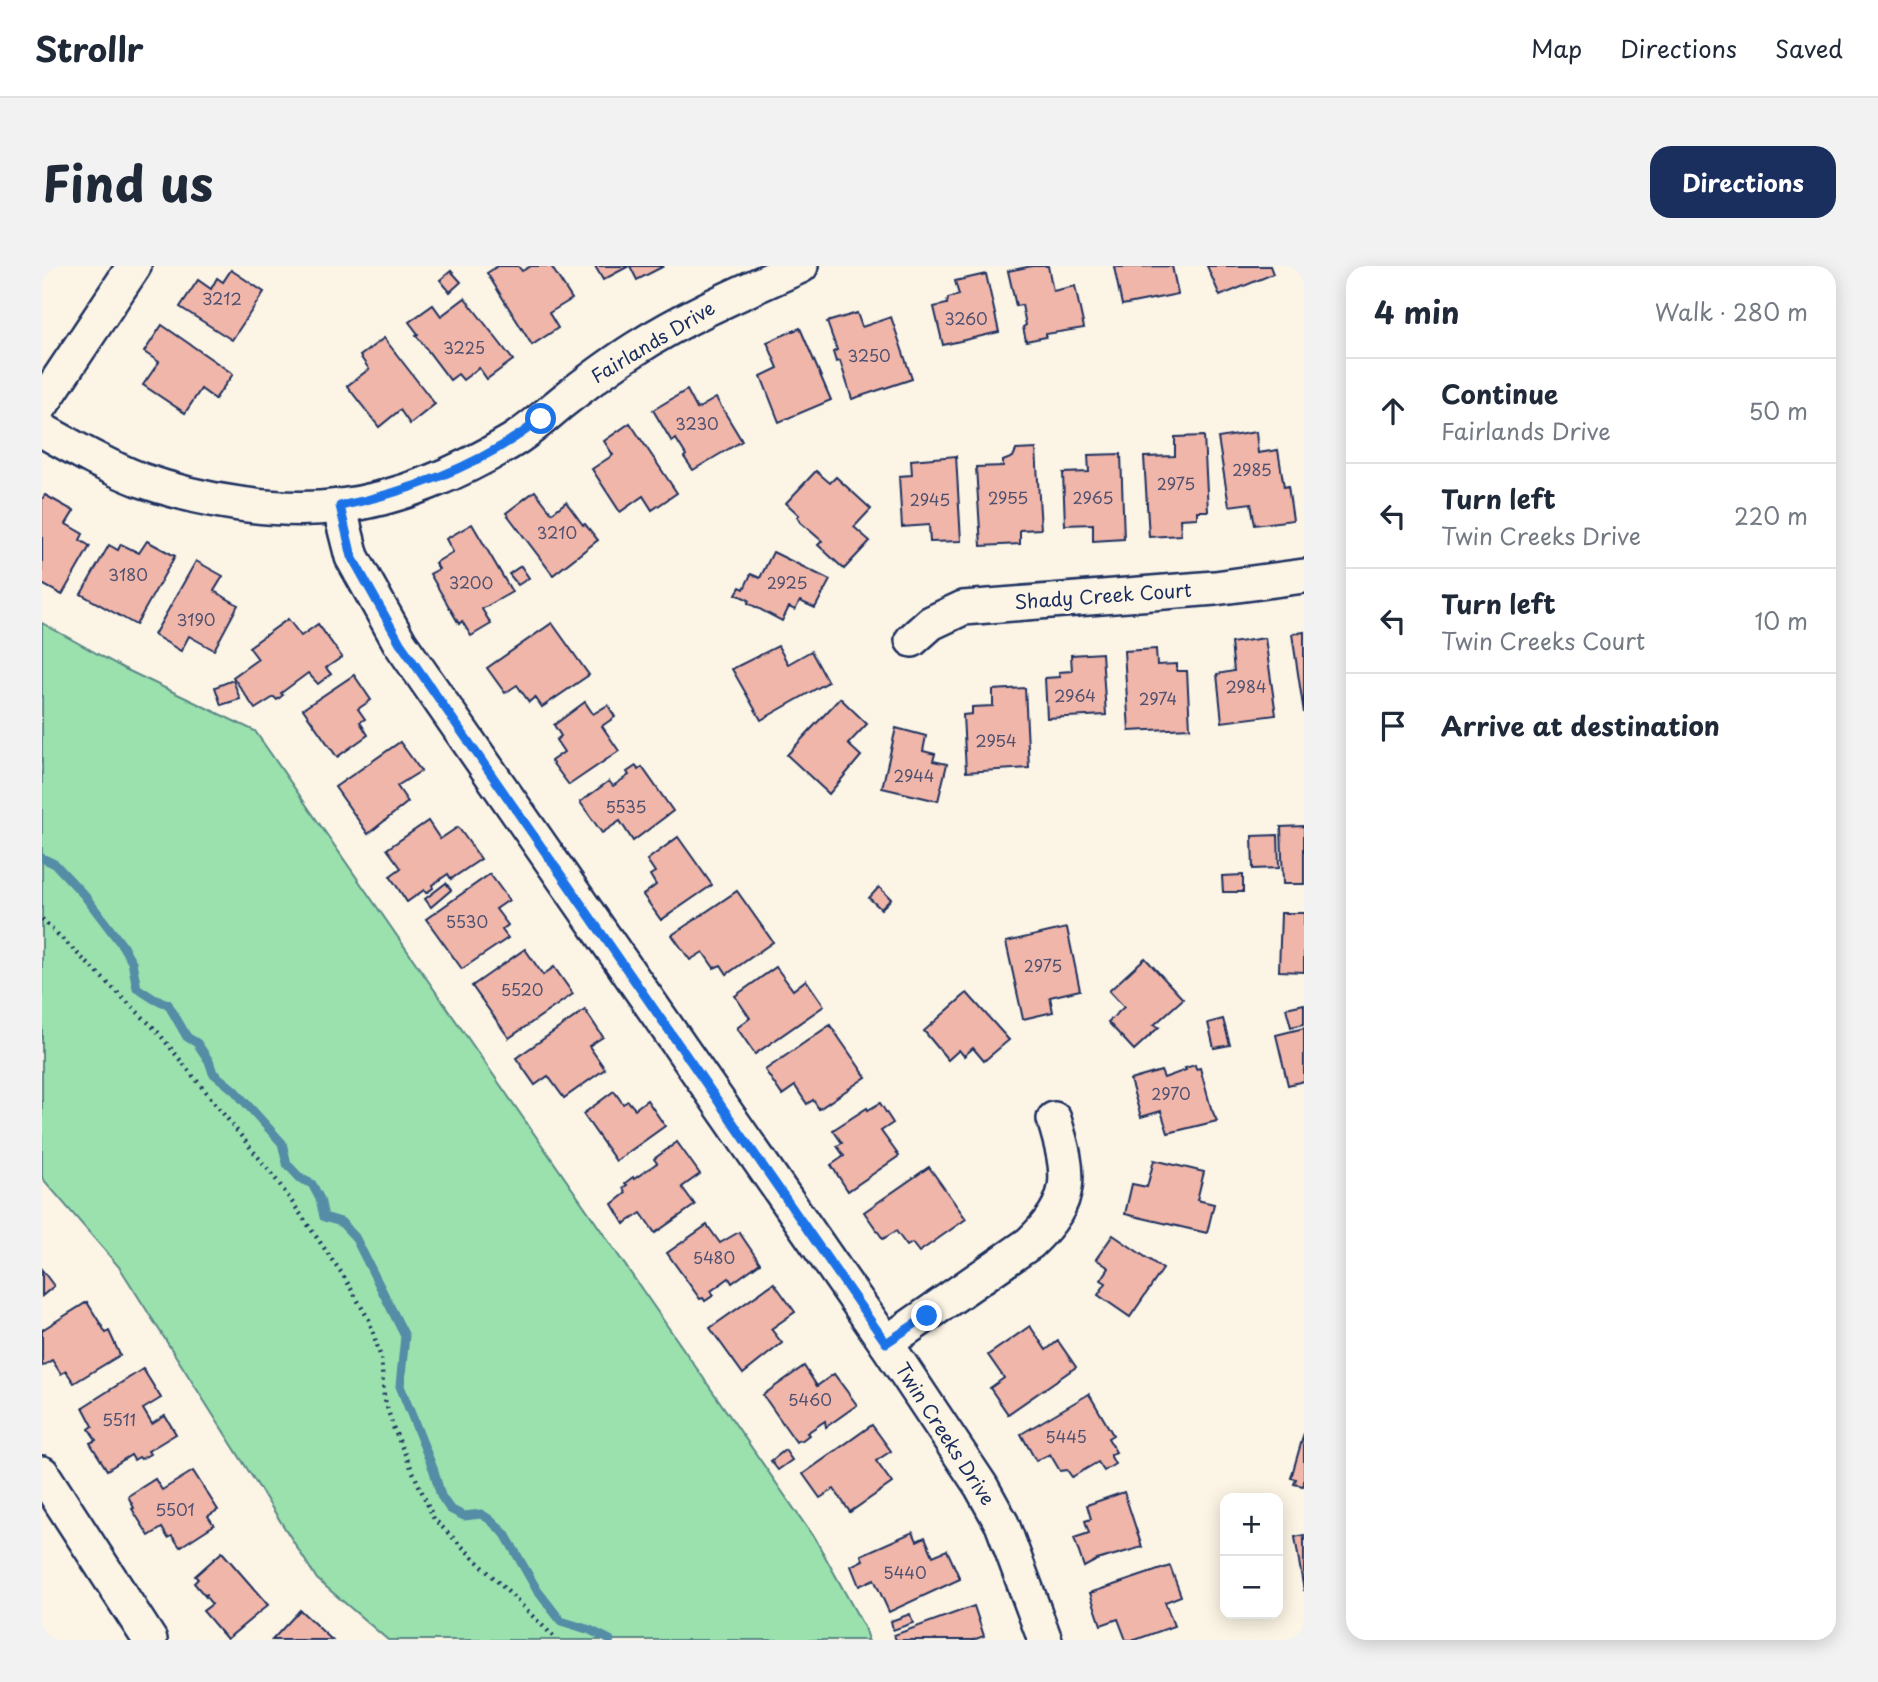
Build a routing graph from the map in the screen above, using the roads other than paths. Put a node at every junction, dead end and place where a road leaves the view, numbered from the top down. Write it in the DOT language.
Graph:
graph roads {
  1 [pos="134,266"];
  2 [pos="801,266"];
  3 [pos="42,404"];
  4 [pos="42,430"];
  5 [pos="340,506"];
  6 [pos="1304,576"];
  7 [pos="912,640"];
  8 [pos="1054,1119"];
  9 [pos="886,1343"];
  10 [pos="42,1473"];
  11 [pos="51,1506"];
  12 [pos="150,1640"];
  13 [pos="1045,1640"];
  1 -- 3 [label="street"];
  2 -- 5 [label="street, Fairlands Drive"];
  4 -- 5 [label="street, Fairlands Drive"];
  5 -- 9 [label="street, Twin Creeks Drive"];
  6 -- 7 [label="street, Shady Creek Court"];
  8 -- 9 [label="street"];
  9 -- 13 [label="street, Twin Creeks Drive"];
  10 -- 11 [label="street"];
  11 -- 12 [label="street"];
}
